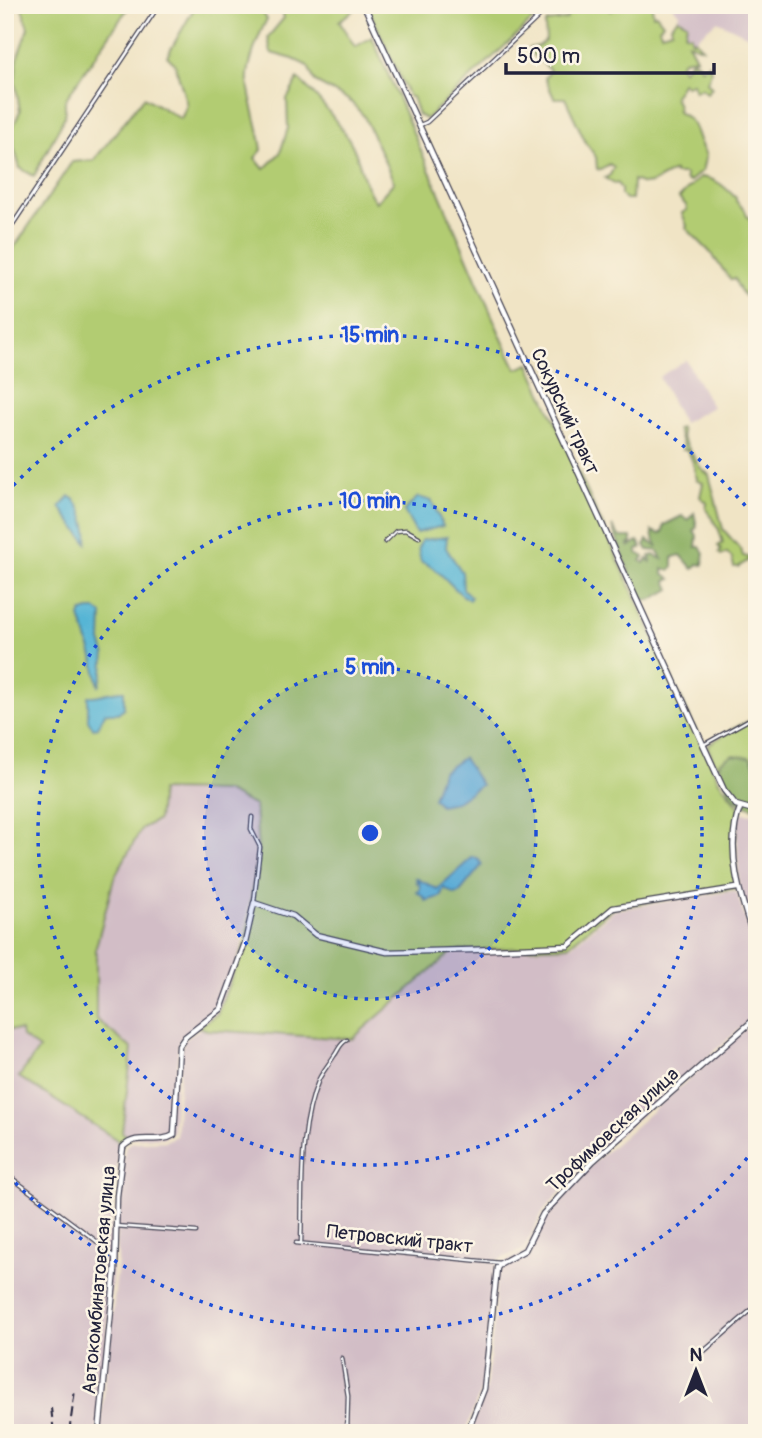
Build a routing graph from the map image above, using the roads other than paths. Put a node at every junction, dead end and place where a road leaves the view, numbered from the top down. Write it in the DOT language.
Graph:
graph roads {
  1 [pos="159,5"];
  2 [pos="364,5"];
  3 [pos="551,5"];
  4 [pos="420,125"];
  5 [pos="5,236"];
  6 [pos="419,537"];
  7 [pos="385,542"];
  8 [pos="757,715"];
  9 [pos="702,745"];
  10 [pos="740,808"];
  11 [pos="757,811"];
  12 [pos="252,817"];
  13 [pos="737,888"];
  14 [pos="254,903"];
  15 [pos="757,947"];
  16 [pos="5,975"];
  17 [pos="7,995"];
  18 [pos="757,1017"];
  19 [pos="347,1040"];
  20 [pos="5,1172"];
  21 [pos="115,1226"];
  22 [pos="196,1232"];
  23 [pos="115,1258"];
  24 [pos="501,1263"];
  25 [pos="757,1305"];
  26 [pos="342,1358"];
  27 [pos="695,1359"];
  28 [pos="99,1433"];
  29 [pos="347,1433"];
  30 [pos="467,1433"];
  1 -- 5 [label="street"];
  2 -- 4 [label="street, Сокурский тракт"];
  3 -- 4 [label="street"];
  4 -- 9 [label="street, Сокурский тракт"];
  6 -- 7 [label="street"];
  8 -- 9 [label="street"];
  9 -- 10 [label="street, Сокурский тракт"];
  10 -- 11 [label="street"];
  10 -- 13 [label="street"];
  12 -- 14 [label="street"];
  13 -- 14 [label="street"];
  13 -- 15 [label="street"];
  14 -- 21 [label="street, Автокомбинатовская улица"];
  16 -- 17 [label="street"];
  18 -- 24 [label="street, Трофимовская улица"];
  19 -- 24 [label="street, Петровский тракт"];
  20 -- 23 [label="street"];
  21 -- 22 [label="street"];
  21 -- 23 [label="street, Автокомбинатовская улица"];
  23 -- 28 [label="street, Автокомбинатовская улица"];
  24 -- 30 [label="street"];
  25 -- 27 [label="street"];
  26 -- 29 [label="street"];
}
